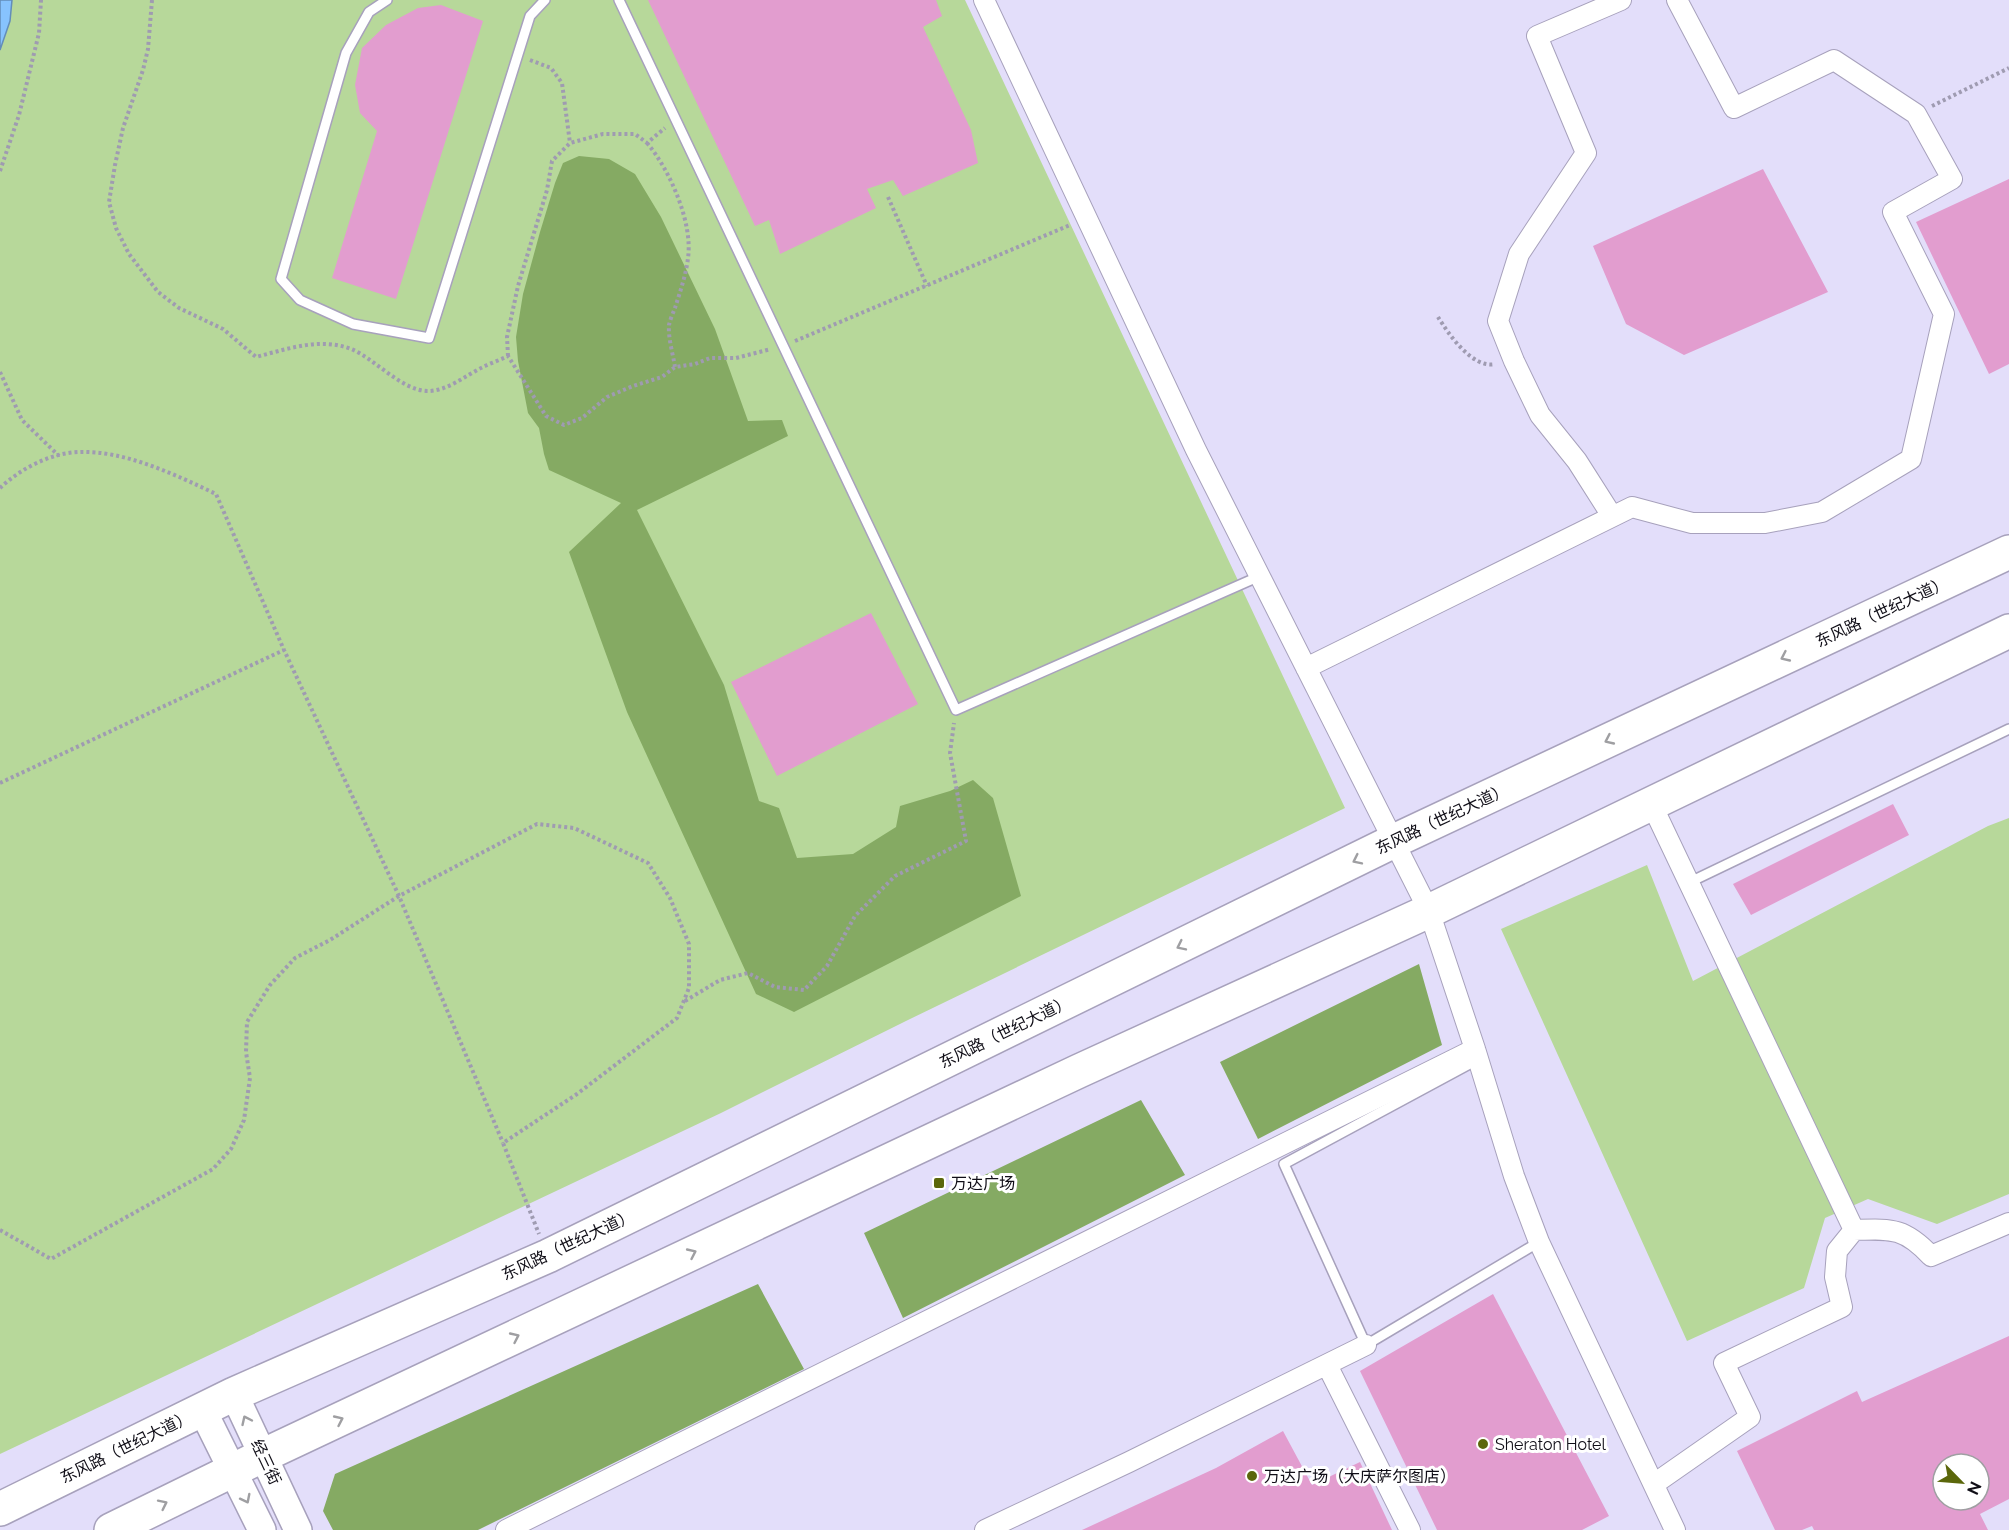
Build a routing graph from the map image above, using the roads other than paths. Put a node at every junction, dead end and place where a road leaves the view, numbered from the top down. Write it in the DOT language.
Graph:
graph roads {
  1 [pos="387,0"];
  2 [pos="545,0"];
  3 [pos="619,0"];
  4 [pos="984,0"];
  5 [pos="1621,0"];
  6 [pos="1677,0"];
  7 [pos="1612,516"];
  8 [pos="2009,552"];
  9 [pos="1260,576"];
  10 [pos="2009,631"];
  11 [pos="1306,668"];
  12 [pos="2009,729"];
  13 [pos="1651,803"];
  14 [pos="1394,841"];
  15 [pos="1688,883"];
  16 [pos="1428,911"];
  17 [pos="1476,1055"];
  18 [pos="2009,1223"];
  19 [pos="1854,1230"];
  20 [pos="1539,1242"];
  21 [pos="1366,1345"];
  22 [pos="1327,1365"];
  23 [pos="234,1394"];
  24 [pos="202,1409"];
  25 [pos="262,1456"];
  26 [pos="232,1471"];
  27 [pos="1654,1484"];
  28 [pos="0,1509"];
  29 [pos="111,1530"];
  30 [pos="261,1530"];
  31 [pos="298,1530"];
  32 [pos="506,1530"];
  33 [pos="985,1530"];
  34 [pos="1410,1530"];
  35 [pos="1676,1530"];
  1 -- 2 [label="lane"];
  3 -- 9 [label="lane"];
  4 -- 9 [label="street"];
  5 -- 7 [label="street"];
  6 -- 7 [label="street"];
  7 -- 11 [label="street"];
  8 -- 14 [label="highway, 东风路（世纪大道）, one-way"];
  9 -- 11 [label="street"];
  10 -- 13 [label="highway"];
  11 -- 14 [label="street"];
  12 -- 15 [label="lane"];
  13 -- 15 [label="street"];
  13 -- 16 [label="highway"];
  14 -- 16 [label="street"];
  14 -- 23 [label="highway, 东风路（世纪大道）, one-way"];
  15 -- 19 [label="street"];
  16 -- 17 [label="street"];
  25 -- 16 [label="highway, one-way"];
  17 -- 20 [label="street"];
  17 -- 21 [label="lane"];
  17 -- 32 [label="street"];
  18 -- 19 [label="street"];
  19 -- 27 [label="street"];
  20 -- 21 [label="lane"];
  20 -- 27 [label="street"];
  21 -- 22 [label="street"];
  22 -- 33 [label="street"];
  22 -- 34 [label="street"];
  23 -- 24 [label="highway, 东风路（世纪大道）"];
  25 -- 23 [label="main road, 经三街, one-way"];
  24 -- 26 [label="main road, 经三街"];
  24 -- 28 [label="highway, 东风路（世纪大道）"];
  25 -- 26 [label="highway"];
  25 -- 31 [label="main road, 经三街"];
  29 -- 26 [label="highway, one-way"];
  26 -- 30 [label="main road, 经三街, one-way"];
  27 -- 35 [label="street"];
}
